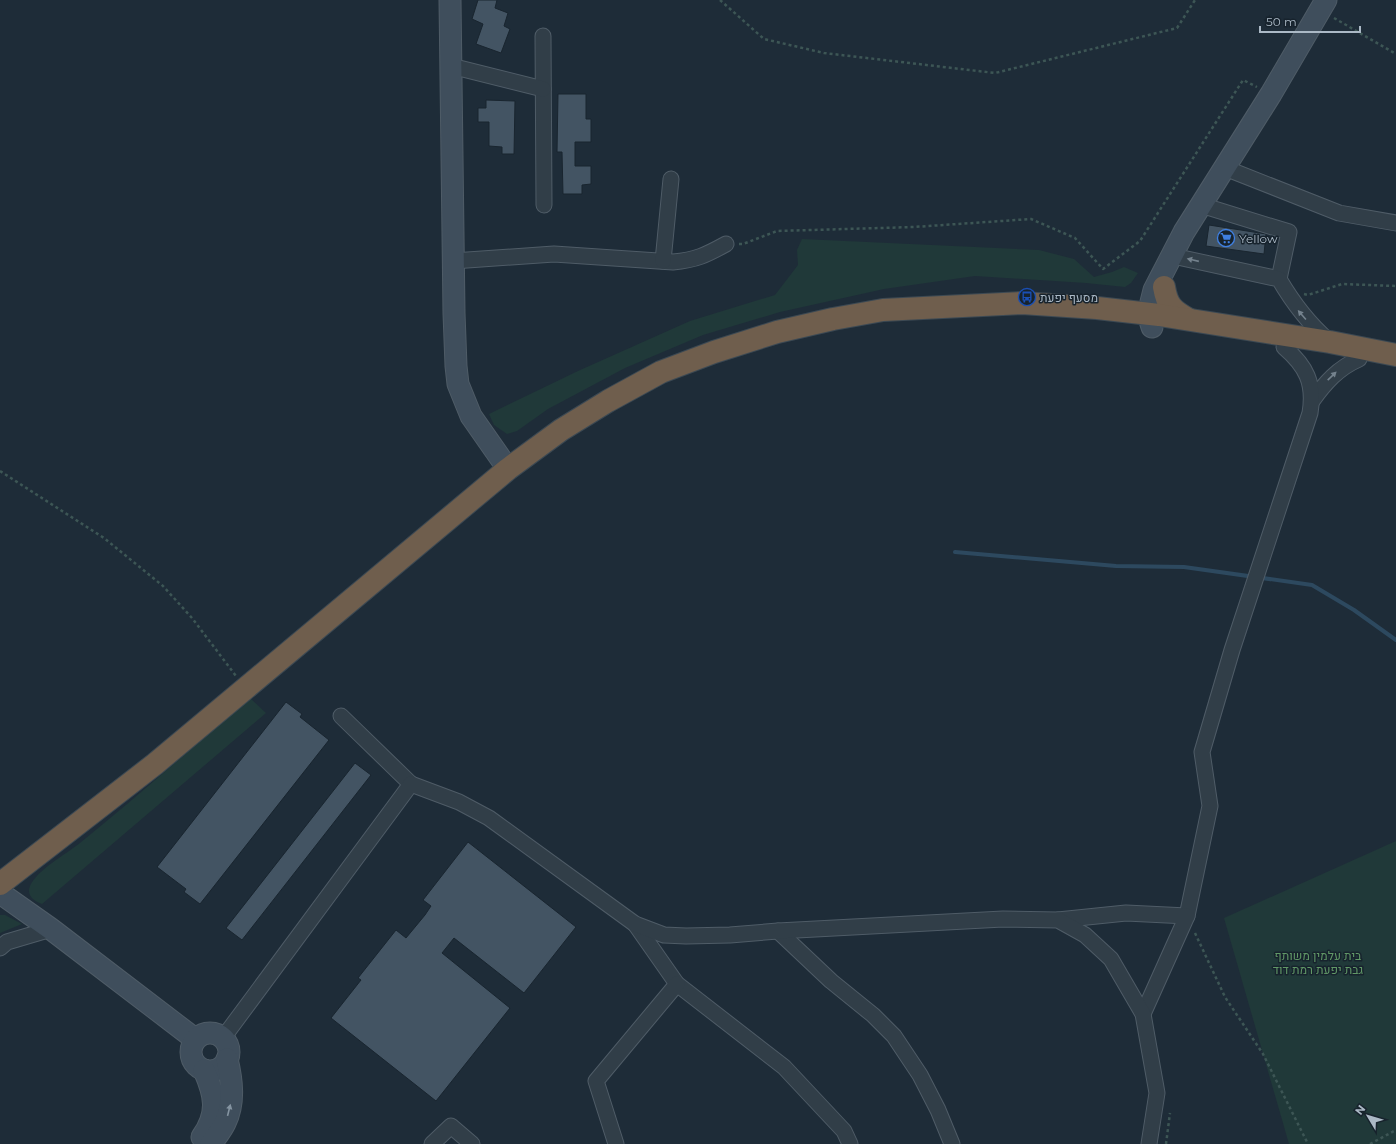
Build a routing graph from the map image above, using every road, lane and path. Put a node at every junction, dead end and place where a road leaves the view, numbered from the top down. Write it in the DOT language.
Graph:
graph roads {
  1 [pos="450,0"];
  2 [pos="720,0"];
  3 [pos="1195,0"];
  4 [pos="1323,5"];
  5 [pos="543,36"];
  6 [pos="1396,54"];
  7 [pos="451,66"];
  8 [pos="543,89"];
  9 [pos="1271,94"];
  10 [pos="1225,168"];
  11 [pos="671,179"];
  12 [pos="544,205"];
  13 [pos="1201,205"];
  14 [pos="1396,223"];
  15 [pos="726,244"];
  16 [pos="1173,256"];
  17 [pos="453,261"];
  18 [pos="663,261"];
  19 [pos="1281,284"];
  20 [pos="1396,286"];
  21 [pos="1159,289"];
  22 [pos="938,307"];
  23 [pos="1126,311"];
  24 [pos="1153,319"];
  25 [pos="1188,319"];
  26 [pos="1330,342"];
  27 [pos="1284,347"];
  28 [pos="1396,355"];
  29 [pos="1359,359"];
  30 [pos="1396,364"];
  31 [pos="1312,401"];
  32 [pos="508,469"];
  33 [pos="0,471"];
  34 [pos="245,687"];
  35 [pos="341,716"];
  36 [pos="411,784"];
  37 [pos="0,884"];
  38 [pos="0,893"];
  39 [pos="1187,916"];
  40 [pos="1058,920"];
  41 [pos="636,924"];
  42 [pos="51,929"];
  43 [pos="778,931"];
  44 [pos="0,948"];
  45 [pos="677,984"];
  46 [pos="1143,1014"];
  47 [pos="223,1038"];
  48 [pos="195,1040"];
  49 [pos="227,1059"];
  50 [pos="204,1070"];
  51 [pos="1396,1130"];
  52 [pos="197,1144"];
  53 [pos="210,1144"];
  54 [pos="432,1144"];
  55 [pos="472,1144"];
  56 [pos="616,1144"];
  57 [pos="850,1144"];
  58 [pos="952,1144"];
  59 [pos="1149,1144"];
  60 [pos="1308,1144"];
  61 [pos="1370,1144"];
  1 -- 7 [label="street"];
  2 -- 3 [label="path"];
  4 -- 6 [label="path"];
  4 -- 9 [label="street"];
  5 -- 8 [label="street"];
  7 -- 8 [label="street"];
  7 -- 17 [label="street"];
  8 -- 12 [label="street"];
  9 -- 10 [label="street"];
  9 -- 15 [label="path"];
  10 -- 13 [label="street"];
  10 -- 14 [label="street"];
  11 -- 18 [label="street"];
  13 -- 16 [label="street"];
  13 -- 19 [label="street"];
  15 -- 18 [label="street"];
  19 -- 16 [label="street, one-way"];
  16 -- 21 [label="street"];
  17 -- 18 [label="street"];
  17 -- 32 [label="street"];
  19 -- 20 [label="path"];
  26 -- 19 [label="street, one-way"];
  21 -- 23 [label="highway"];
  21 -- 24 [label="street"];
  21 -- 25 [label="highway"];
  22 -- 23 [label="highway"];
  22 -- 24 [label="highway"];
  22 -- 32 [label="highway"];
  23 -- 24 [label="highway"];
  24 -- 25 [label="highway"];
  24 -- 27 [label="highway"];
  25 -- 26 [label="highway"];
  26 -- 28 [label="highway"];
  27 -- 29 [label="highway"];
  27 -- 31 [label="street"];
  29 -- 30 [label="highway"];
  31 -- 29 [label="street, one-way"];
  31 -- 39 [label="street"];
  32 -- 34 [label="highway"];
  33 -- 34 [label="path"];
  34 -- 37 [label="highway"];
  35 -- 36 [label="street"];
  36 -- 41 [label="street"];
  36 -- 47 [label="street"];
  38 -- 42 [label="street"];
  39 -- 40 [label="street"];
  39 -- 46 [label="street"];
  39 -- 60 [label="path"];
  40 -- 43 [label="street"];
  40 -- 46 [label="street"];
  41 -- 43 [label="street"];
  41 -- 45 [label="street"];
  42 -- 44 [label="street"];
  42 -- 48 [label="street"];
  43 -- 58 [label="street"];
  45 -- 56 [label="street"];
  45 -- 57 [label="street"];
  46 -- 59 [label="street"];
  47 -- 48 [label="street"];
  47 -- 49 [label="street"];
  48 -- 50 [label="street"];
  49 -- 50 [label="street"];
  53 -- 49 [label="street, one-way"];
  50 -- 52 [label="street"];
  51 -- 61 [label="path"];
  54 -- 55 [label="street"];
}
